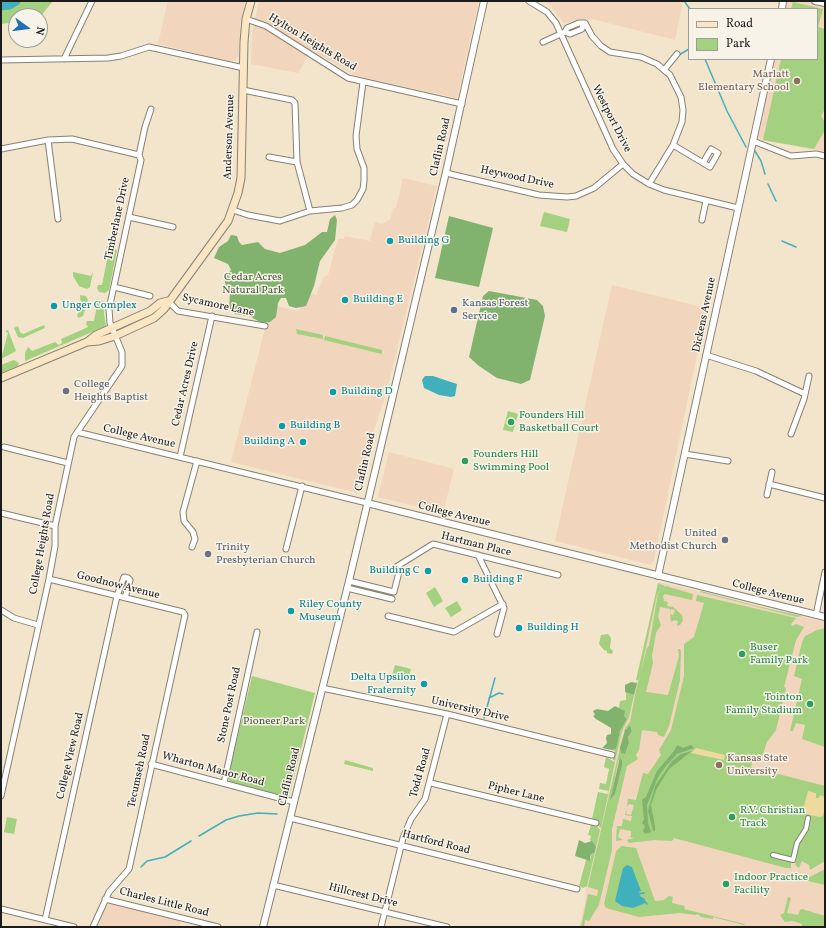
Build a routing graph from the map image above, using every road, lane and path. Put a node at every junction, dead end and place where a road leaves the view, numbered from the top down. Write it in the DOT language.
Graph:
graph roads {
  1 [pos="92,1"];
  2 [pos="251,1"];
  3 [pos="484,1"];
  4 [pos="528,1"];
  5 [pos="815,1"];
  6 [pos="825,4"];
  7 [pos="246,19"];
  8 [pos="563,33"];
  9 [pos="543,42"];
  10 [pos="677,54"];
  11 [pos="64,59"];
  12 [pos="1,60"];
  13 [pos="771,60"];
  14 [pos="244,68"];
  15 [pos="664,70"];
  16 [pos="363,82"];
  17 [pos="243,90"];
  18 [pos="462,104"];
  19 [pos="151,109"];
  20 [pos="48,140"];
  21 [pos="753,140"];
  22 [pos="673,145"];
  23 [pos="1,149"];
  24 [pos="139,155"];
  25 [pos="825,156"];
  26 [pos="269,157"];
  27 [pos="298,162"];
  28 [pos="703,163"];
  29 [pos="623,164"];
  30 [pos="446,173"];
  31 [pos="649,184"];
  32 [pos="706,201"];
  33 [pos="738,208"];
  34 [pos="233,210"];
  35 [pos="310,211"];
  36 [pos="129,216"];
  37 [pos="58,219"];
  38 [pos="702,220"];
  39 [pos="173,227"];
  40 [pos="114,286"];
  41 [pos="150,296"];
  42 [pos="168,301"];
  43 [pos="212,316"];
  44 [pos="265,326"];
  45 [pos="114,333"];
  46 [pos="706,356"];
  47 [pos="809,376"];
  48 [pos="1,378"];
  49 [pos="805,394"];
  50 [pos="77,432"];
  51 [pos="791,434"];
  52 [pos="4,447"];
  53 [pos="685,454"];
  54 [pos="180,457"];
  55 [pos="197,461"];
  56 [pos="728,461"];
  57 [pos="68,463"];
  58 [pos="772,472"];
  59 [pos="769,484"];
  60 [pos="302,486"];
  61 [pos="767,495"];
  62 [pos="825,498"];
  63 [pos="367,503"];
  64 [pos="1,513"];
  65 [pos="55,526"];
  66 [pos="192,547"];
  67 [pos="286,549"];
  68 [pos="478,555"];
  69 [pos="825,572"];
  70 [pos="558,575"];
  71 [pos="658,576"];
  72 [pos="49,579"];
  73 [pos="349,581"];
  74 [pos="347,588"];
  75 [pos="117,596"];
  76 [pos="125,598"];
  77 [pos="392,599"];
  78 [pos="503,604"];
  79 [pos="1,610"];
  80 [pos="183,612"];
  81 [pos="816,615"];
  82 [pos="388,616"];
  83 [pos="825,617"];
  84 [pos="38,625"];
  85 [pos="257,632"];
  86 [pos="497,634"];
  87 [pos="322,688"];
  88 [pos="447,714"];
  89 [pos="612,755"];
  90 [pos="151,764"];
  91 [pos="224,783"];
  92 [pos="430,783"];
  93 [pos="1,796"];
  94 [pos="294,802"];
  95 [pos="290,818"];
  96 [pos="808,818"];
  97 [pos="596,823"];
  98 [pos="401,845"];
  99 [pos="773,855"];
  100 [pos="273,885"];
  101 [pos="577,889"];
  102 [pos="105,899"];
  103 [pos="1,909"];
  104 [pos="384,911"];
  105 [pos="45,920"];
  106 [pos="74,927"];
  107 [pos="93,927"];
  108 [pos="218,927"];
  109 [pos="263,927"];
  110 [pos="381,927"];
  111 [pos="447,927"];
  1 -- 11 [label="street"];
  2 -- 7 [label="main road, Anderson Avenue"];
  3 -- 18 [label="street, Claflin Road"];
  4 -- 8 [label="street, Westport Drive"];
  5 -- 6 [label="street"];
  7 -- 14 [label="main road, Anderson Avenue"];
  7 -- 16 [label="street, Hylton Heights Road"];
  8 -- 9 [label="street"];
  8 -- 15 [label="street"];
  8 -- 29 [label="street, Westport Drive"];
  10 -- 15 [label="street"];
  11 -- 12 [label="street"];
  11 -- 14 [label="street"];
  13 -- 21 [label="street, Dickens Avenue"];
  14 -- 17 [label="main road, Anderson Avenue"];
  15 -- 22 [label="street"];
  16 -- 18 [label="street, Hylton Heights Road"];
  16 -- 35 [label="street"];
  17 -- 27 [label="street"];
  17 -- 34 [label="main road, Anderson Avenue"];
  18 -- 30 [label="street, Claflin Road"];
  19 -- 24 [label="street, Timberlane Drive"];
  20 -- 23 [label="street"];
  20 -- 24 [label="street"];
  20 -- 37 [label="street"];
  21 -- 25 [label="street"];
  21 -- 33 [label="street, Dickens Avenue"];
  22 -- 28 [label="street"];
  22 -- 31 [label="street"];
  24 -- 36 [label="street, Timberlane Drive"];
  26 -- 27 [label="street"];
  27 -- 35 [label="street"];
  29 -- 30 [label="street, Heywood Drive"];
  29 -- 31 [label="street, Westport Drive"];
  30 -- 63 [label="street, Claflin Road"];
  31 -- 32 [label="street, Westport Drive"];
  32 -- 33 [label="street, Westport Drive"];
  32 -- 38 [label="street"];
  33 -- 46 [label="street, Dickens Avenue"];
  34 -- 35 [label="street"];
  34 -- 42 [label="main road, Anderson Avenue"];
  36 -- 39 [label="street"];
  36 -- 40 [label="street, Timberlane Drive"];
  40 -- 41 [label="street"];
  40 -- 45 [label="street, Timberlane Drive"];
  42 -- 43 [label="street, Sycamore Lane"];
  42 -- 45 [label="main road, Anderson Avenue"];
  43 -- 44 [label="street, Sycamore Lane"];
  43 -- 54 [label="street, Cedar Acres Drive"];
  45 -- 48 [label="main road, Anderson Avenue"];
  45 -- 50 [label="street, College Heights Road"];
  46 -- 49 [label="street"];
  46 -- 53 [label="street, Dickens Avenue"];
  47 -- 49 [label="street"];
  49 -- 51 [label="street"];
  50 -- 54 [label="street, College Avenue"];
  50 -- 57 [label="street, College Heights Road"];
  52 -- 57 [label="street"];
  53 -- 56 [label="street"];
  53 -- 71 [label="street, Dickens Avenue"];
  54 -- 55 [label="street, College Avenue"];
  55 -- 60 [label="street, College Avenue"];
  55 -- 66 [label="street"];
  57 -- 65 [label="street, College Heights Road"];
  58 -- 59 [label="street"];
  59 -- 61 [label="street"];
  59 -- 62 [label="street"];
  60 -- 63 [label="street, College Avenue"];
  60 -- 67 [label="street"];
  63 -- 71 [label="street, College Avenue"];
  63 -- 73 [label="street, Claflin Road"];
  64 -- 65 [label="street"];
  65 -- 72 [label="street, College Heights Road"];
  68 -- 70 [label="street, Hartman Place"];
  68 -- 73 [label="street, Hartman Place"];
  68 -- 78 [label="street"];
  69 -- 81 [label="street"];
  71 -- 81 [label="street, College Avenue"];
  72 -- 75 [label="street, Goodnow Avenue"];
  72 -- 84 [label="street, College Heights Road"];
  73 -- 74 [label="street, Claflin Road"];
  74 -- 77 [label="street"];
  74 -- 87 [label="street, Claflin Road"];
  75 -- 76 [label="street, Goodnow Avenue"];
  75 -- 76 [label="street, College View Road"];
  75 -- 105 [label="street, College View Road"];
  76 -- 80 [label="street, Goodnow Avenue"];
  78 -- 82 [label="street"];
  78 -- 86 [label="street"];
  79 -- 84 [label="street"];
  80 -- 90 [label="street, Tecumseh Road"];
  81 -- 83 [label="street, College Avenue"];
  84 -- 93 [label="street, College Heights Road"];
  85 -- 91 [label="street, Stone Post Road"];
  87 -- 88 [label="street, University Drive"];
  87 -- 94 [label="street, Claflin Road"];
  88 -- 89 [label="street, University Drive"];
  88 -- 92 [label="street, Todd Road"];
  90 -- 91 [label="street, Wharton Manor Road"];
  90 -- 102 [label="street, Tecumseh Road"];
  91 -- 94 [label="street, Wharton Manor Road"];
  92 -- 97 [label="street, Pipher Lane"];
  92 -- 98 [label="street, Todd Road"];
  94 -- 95 [label="street, Claflin Road"];
  95 -- 98 [label="street, Hartford Road"];
  95 -- 100 [label="street, Claflin Road"];
  96 -- 99 [label="street"];
  98 -- 101 [label="street, Hartford Road"];
  98 -- 104 [label="street, Todd Road"];
  100 -- 104 [label="street, Hillcrest Drive"];
  100 -- 109 [label="street, Claflin Road"];
  102 -- 107 [label="street, Tecumseh Road"];
  102 -- 108 [label="street, Charles Little Road"];
  103 -- 105 [label="street"];
  104 -- 110 [label="street, Todd Road"];
  104 -- 111 [label="street, Hillcrest Drive"];
  105 -- 106 [label="street"];
}
